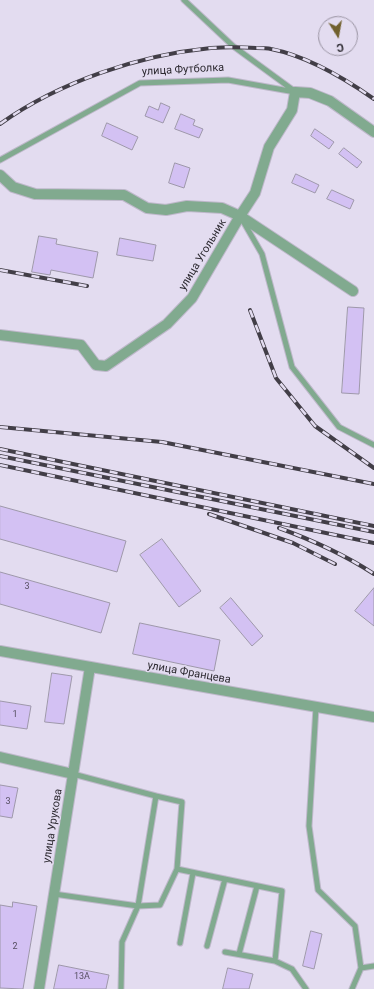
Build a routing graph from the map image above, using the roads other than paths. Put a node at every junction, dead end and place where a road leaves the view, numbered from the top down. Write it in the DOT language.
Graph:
graph roads {
  1 [pos="184,0"];
  2 [pos="295,92"];
  3 [pos="374,132"];
  4 [pos="0,160"];
  5 [pos="0,175"];
  6 [pos="240,216"];
  7 [pos="353,291"];
  8 [pos="0,335"];
  9 [pos="374,445"];
  10 [pos="0,651"];
  11 [pos="90,667"];
  12 [pos="316,707"];
  13 [pos="374,717"];
  14 [pos="0,757"];
  15 [pos="73,774"];
  16 [pos="156,796"];
  17 [pos="177,869"];
  18 [pos="193,873"];
  19 [pos="224,879"];
  20 [pos="257,886"];
  21 [pos="54,894"];
  22 [pos="138,906"];
  23 [pos="180,943"];
  24 [pos="207,946"];
  25 [pos="225,952"];
  26 [pos="239,954"];
  27 [pos="275,961"];
  28 [pos="374,966"];
  29 [pos="361,968"];
  30 [pos="39,989"];
  31 [pos="121,989"];
  32 [pos="306,989"];
  33 [pos="352,989"];
  1 -- 2 [label="lane"];
  2 -- 3 [label="street, улица Футболка"];
  2 -- 4 [label="lane, улица Футболка"];
  2 -- 6 [label="street, улица Угольник"];
  5 -- 6 [label="street"];
  6 -- 7 [label="street"];
  6 -- 8 [label="street, улица Угольник"];
  6 -- 9 [label="lane"];
  10 -- 11 [label="street, улица Францева"];
  11 -- 12 [label="street, улица Францева"];
  11 -- 15 [label="street, улица Урукова"];
  12 -- 13 [label="street, улица Францева"];
  12 -- 29 [label="lane"];
  14 -- 15 [label="street"];
  15 -- 16 [label="lane"];
  15 -- 21 [label="street, улица Урукова"];
  16 -- 17 [label="lane"];
  16 -- 22 [label="lane"];
  17 -- 18 [label="lane"];
  17 -- 22 [label="lane"];
  18 -- 19 [label="lane"];
  18 -- 23 [label="lane"];
  19 -- 20 [label="lane"];
  19 -- 24 [label="lane"];
  20 -- 26 [label="lane"];
  20 -- 27 [label="lane"];
  21 -- 22 [label="lane"];
  21 -- 30 [label="street, улица Урукова"];
  22 -- 31 [label="lane"];
  25 -- 26 [label="lane"];
  26 -- 27 [label="lane"];
  27 -- 32 [label="lane"];
  28 -- 29 [label="lane"];
  29 -- 33 [label="lane"];
}
